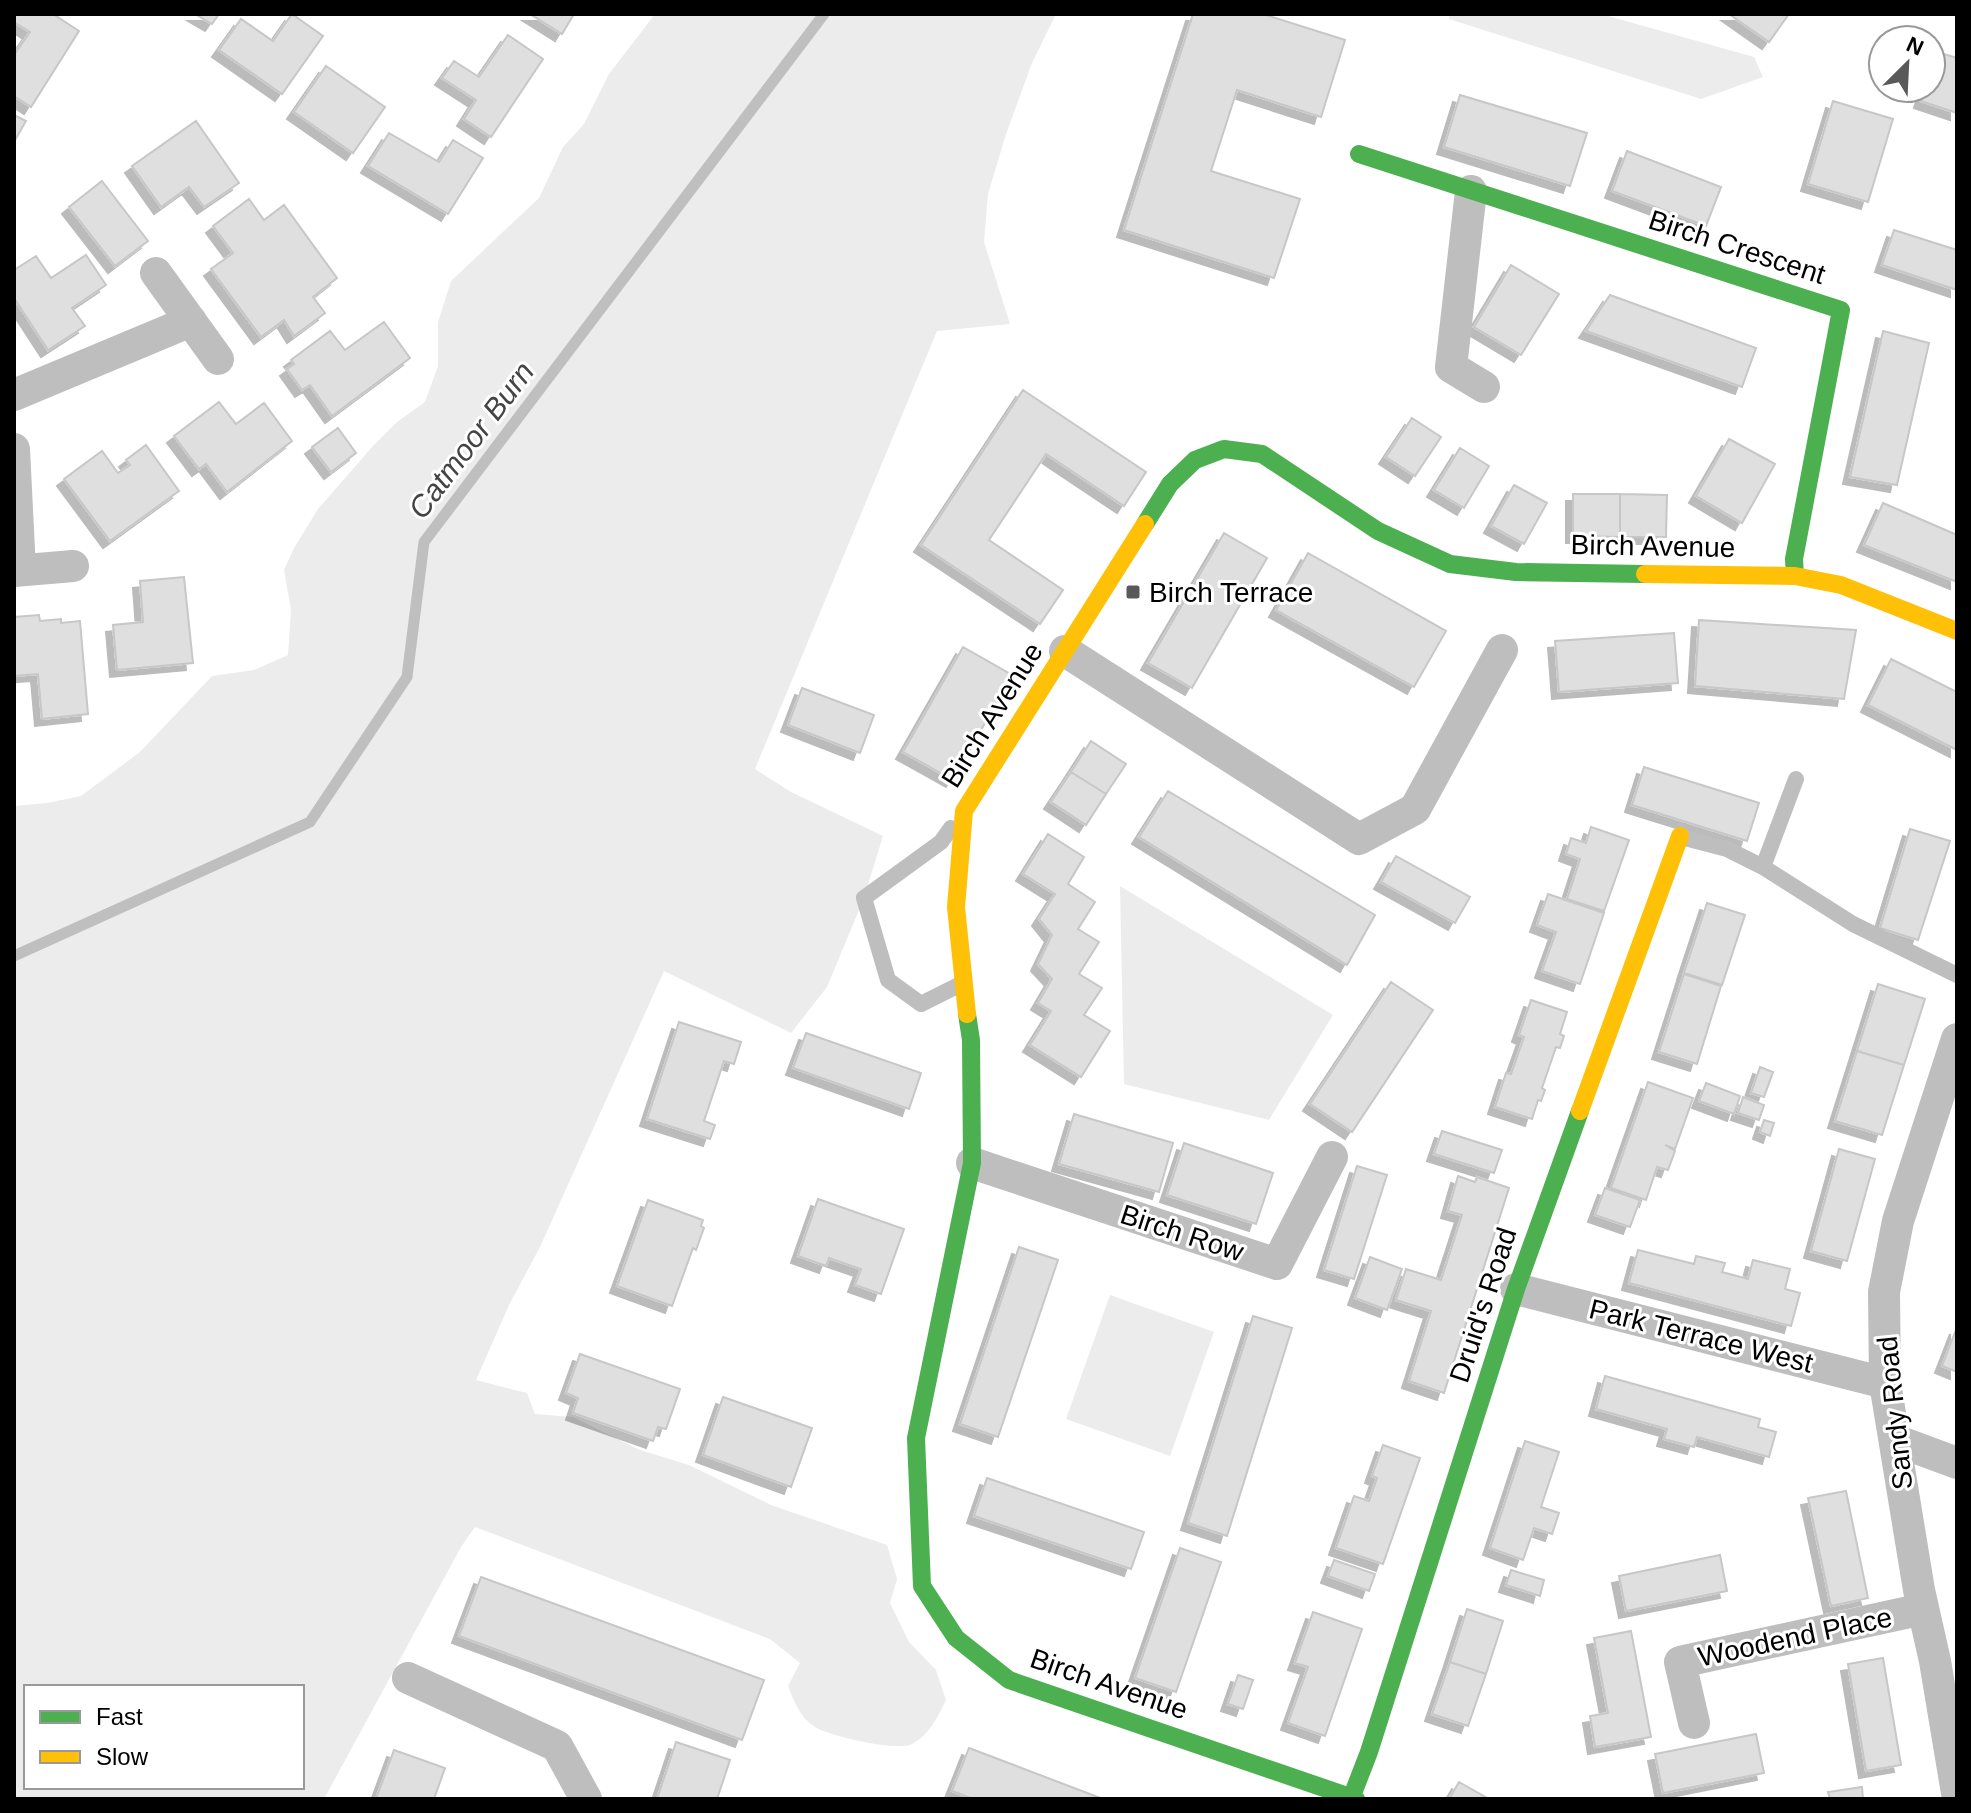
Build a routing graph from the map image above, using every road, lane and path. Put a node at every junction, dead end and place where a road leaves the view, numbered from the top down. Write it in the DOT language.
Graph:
graph roads {
  1 [pos="1359,154"];
  2 [pos="1471,191"];
  3 [pos="156,273"];
  4 [pos="191,321"];
  5 [pos="218,359"];
  6 [pos="1484,387"];
  7 [pos="14,395"];
  8 [pos="14,449"];
  9 [pos="73,566"];
  10 [pos="17,570"];
  11 [pos="1795,576"];
  12 [pos="1957,631"];
  13 [pos="1502,650"];
  14 [pos="1065,651"];
  15 [pos="1796,779"];
  16 [pos="964,811"];
  17 [pos="1680,836"];
  18 [pos="1763,867"];
  19 [pos="1957,975"];
  20 [pos="962,984"];
  21 [pos="1957,1039"];
  22 [pos="1332,1157"];
  23 [pos="972,1163"];
  24 [pos="1516,1289"];
  25 [pos="1885,1383"];
  26 [pos="1895,1440"];
  27 [pos="1957,1463"];
  28 [pos="1923,1609"];
  29 [pos="1946,1665"];
  30 [pos="408,1678"];
  31 [pos="1694,1723"];
  32 [pos="1957,1793"];
  33 [pos="1354,1798"];
  34 [pos="586,1799"];
  1 -- 2 [label="street, Birch Crescent"];
  2 -- 6 [label="street"];
  2 -- 11 [label="street, Birch Crescent"];
  3 -- 4 [label="street"];
  4 -- 5 [label="street"];
  4 -- 7 [label="street"];
  8 -- 10 [label="street"];
  9 -- 10 [label="street"];
  11 -- 12 [label="street, Birch Avenue"];
  11 -- 14 [label="street, Birch Avenue"];
  13 -- 14 [label="street"];
  14 -- 16 [label="street, Birch Avenue"];
  15 -- 18 [label="lane"];
  16 -- 20 [label="street, Birch Avenue"];
  16 -- 20 [label="lane"];
  17 -- 18 [label="lane"];
  17 -- 24 [label="street, Druid's Road"];
  18 -- 19 [label="lane"];
  20 -- 23 [label="street, Birch Avenue"];
  21 -- 25 [label="street, Sandy Road"];
  22 -- 23 [label="street, Birch Row"];
  23 -- 33 [label="street, Birch Avenue"];
  24 -- 25 [label="street, Park Terrace West"];
  24 -- 33 [label="street, Druid's Road"];
  25 -- 26 [label="street, Sandy Road"];
  26 -- 27 [label="street"];
  26 -- 28 [label="street, Sandy Road"];
  28 -- 29 [label="street, Sandy Road"];
  28 -- 31 [label="street, Woodend Place"];
  29 -- 32 [label="street, Sandy Road"];
  30 -- 34 [label="street"];
}
